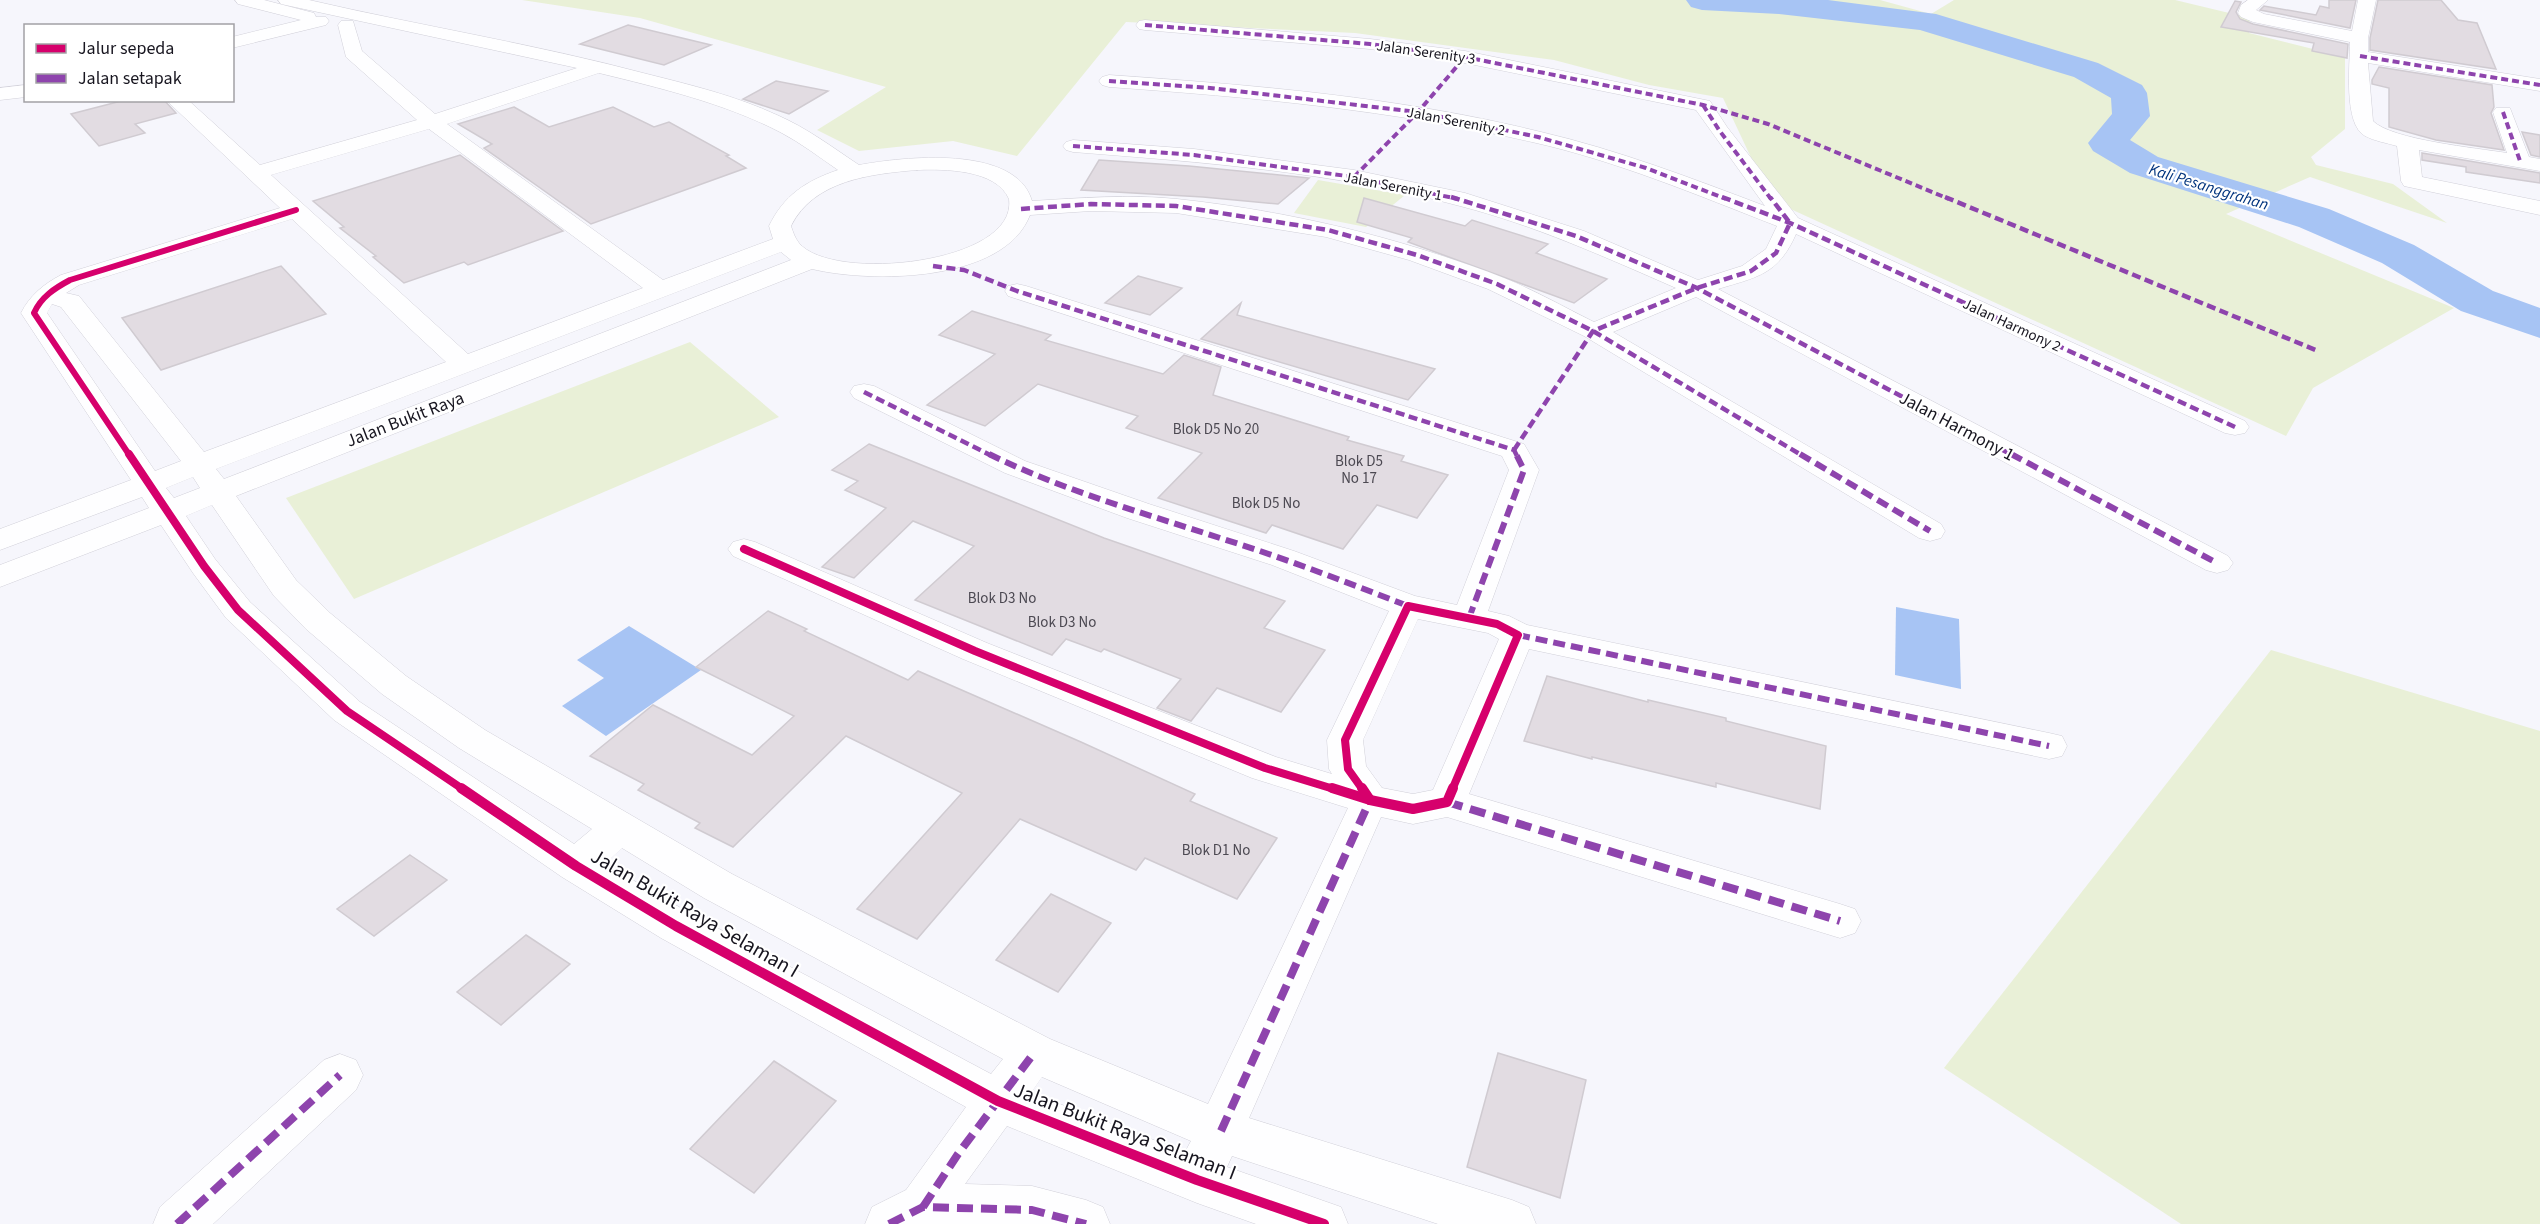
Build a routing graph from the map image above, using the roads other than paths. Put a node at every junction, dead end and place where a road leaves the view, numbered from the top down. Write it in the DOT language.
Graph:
graph roads {
  1 [pos="244,0"];
  2 [pos="287,0"];
  3 [pos="372,0"];
  4 [pos="2259,0"];
  5 [pos="2367,0"];
  6 [pos="336,19"];
  7 [pos="1145,25"];
  8 [pos="234,43"];
  9 [pos="2360,47"];
  10 [pos="600,66"];
  11 [pos="579,74"];
  12 [pos="1108,81"];
  13 [pos="2540,84"];
  14 [pos="24,91"];
  15 [pos="0,94"];
  16 [pos="178,102"];
  17 [pos="2503,112"];
  18 [pos="432,122"];
  19 [pos="744,129"];
  20 [pos="2407,142"];
  21 [pos="1073,146"];
  22 [pos="2530,163"];
  23 [pos="809,167"];
  24 [pos="855,172"];
  25 [pos="256,173"];
  26 [pos="830,180"];
  27 [pos="2540,208"];
  28 [pos="1021,209"];
  29 [pos="296,210"];
  30 [pos="1790,223"];
  31 [pos="785,243"];
  32 [pos="810,261"];
  33 [pos="1697,288"];
  34 [pos="662,291"];
  35 [pos="1017,291"];
  36 [pos="47,296"];
  37 [pos="1593,331"];
  38 [pos="465,365"];
  39 [pos="864,392"];
  40 [pos="2235,426"];
  41 [pos="208,478"];
  42 [pos="158,498"];
  43 [pos="1930,531"];
  44 [pos="0,540"];
  45 [pos="744,549"];
  46 [pos="2217,563"];
  47 [pos="0,577"];
  48 [pos="1408,606"];
  49 [pos="1469,618"];
  50 [pos="1518,635"];
  51 [pos="2049,746"];
  52 [pos="1370,800"];
  53 [pos="1447,802"];
  54 [pos="619,828"];
  55 [pos="576,866"];
  56 [pos="1840,921"];
  57 [pos="1034,1053"];
  58 [pos="340,1075"];
  59 [pos="998,1101"];
  60 [pos="1221,1131"];
  61 [pos="1197,1180"];
  62 [pos="906,1215"];
  63 [pos="177,1224"];
  64 [pos="1086,1224"];
  65 [pos="1324,1224"];
  66 [pos="1512,1224"];
  1 -- 6 [label="street"];
  2 -- 6 [label="street"];
  3 -- 6 [label="street"];
  4 -- 9 [label="street"];
  5 -- 9 [label="street"];
  6 -- 8 [label="street"];
  6 -- 10 [label="street"];
  6 -- 11 [label="street"];
  6 -- 18 [label="street"];
  7 -- 30 [label="street, Jalan Serenity 3"];
  9 -- 13 [label="street"];
  9 -- 20 [label="street"];
  10 -- 11 [label="street"];
  10 -- 24 [label="street"];
  11 -- 18 [label="street"];
  11 -- 19 [label="street"];
  12 -- 30 [label="street, Jalan Serenity 2"];
  14 -- 15 [label="street"];
  16 -- 25 [label="street"];
  17 -- 22 [label="street"];
  18 -- 25 [label="street"];
  18 -- 34 [label="street"];
  20 -- 22 [label="street"];
  20 -- 27 [label="street"];
  21 -- 33 [label="street, Jalan Serenity 1"];
  23 -- 26 [label="street"];
  24 -- 26 [label="street"];
  24 -- 28 [label="street"];
  25 -- 29 [label="street"];
  26 -- 31 [label="street"];
  28 -- 32 [label="street"];
  28 -- 37 [label="street"];
  29 -- 36 [label="street"];
  29 -- 38 [label="street"];
  30 -- 33 [label="street"];
  30 -- 40 [label="street, Jalan Harmony 2"];
  31 -- 32 [label="street"];
  31 -- 34 [label="street, Jalan Bukit Raya"];
  32 -- 41 [label="street, Jalan Bukit Raya"];
  33 -- 37 [label="street"];
  33 -- 46 [label="street, Jalan Harmony 1"];
  34 -- 38 [label="street, Jalan Bukit Raya"];
  35 -- 49 [label="street"];
  36 -- 41 [label="street, Jalan Bukit Raya Selaman I"];
  36 -- 42 [label="street, Jalan Bukit Raya Selaman I"];
  37 -- 43 [label="street"];
  38 -- 41 [label="street, Jalan Bukit Raya"];
  39 -- 48 [label="street"];
  41 -- 42 [label="street, Jalan Bukit Raya"];
  41 -- 54 [label="street, Jalan Bukit Raya Selaman I"];
  42 -- 44 [label="street, Jalan Bukit Raya"];
  42 -- 47 [label="street, Jalan Bukit Raya"];
  42 -- 55 [label="street, Jalan Bukit Raya Selaman I"];
  45 -- 52 [label="street"];
  48 -- 49 [label="street"];
  48 -- 52 [label="street"];
  49 -- 50 [label="street"];
  50 -- 51 [label="street"];
  50 -- 53 [label="street"];
  52 -- 53 [label="street"];
  52 -- 60 [label="street"];
  53 -- 56 [label="street"];
  54 -- 55 [label="street"];
  54 -- 57 [label="street, Jalan Bukit Raya Selaman I"];
  55 -- 59 [label="street, Jalan Bukit Raya Selaman I"];
  57 -- 59 [label="street"];
  57 -- 60 [label="street, Jalan Bukit Raya Selaman I"];
  58 -- 63 [label="street"];
  59 -- 61 [label="street, Jalan Bukit Raya Selaman I"];
  59 -- 62 [label="street"];
  60 -- 61 [label="street"];
  60 -- 66 [label="street, Jalan Bukit Raya Selaman I"];
  61 -- 65 [label="street, Jalan Bukit Raya Selaman I"];
  62 -- 64 [label="street"];
}
